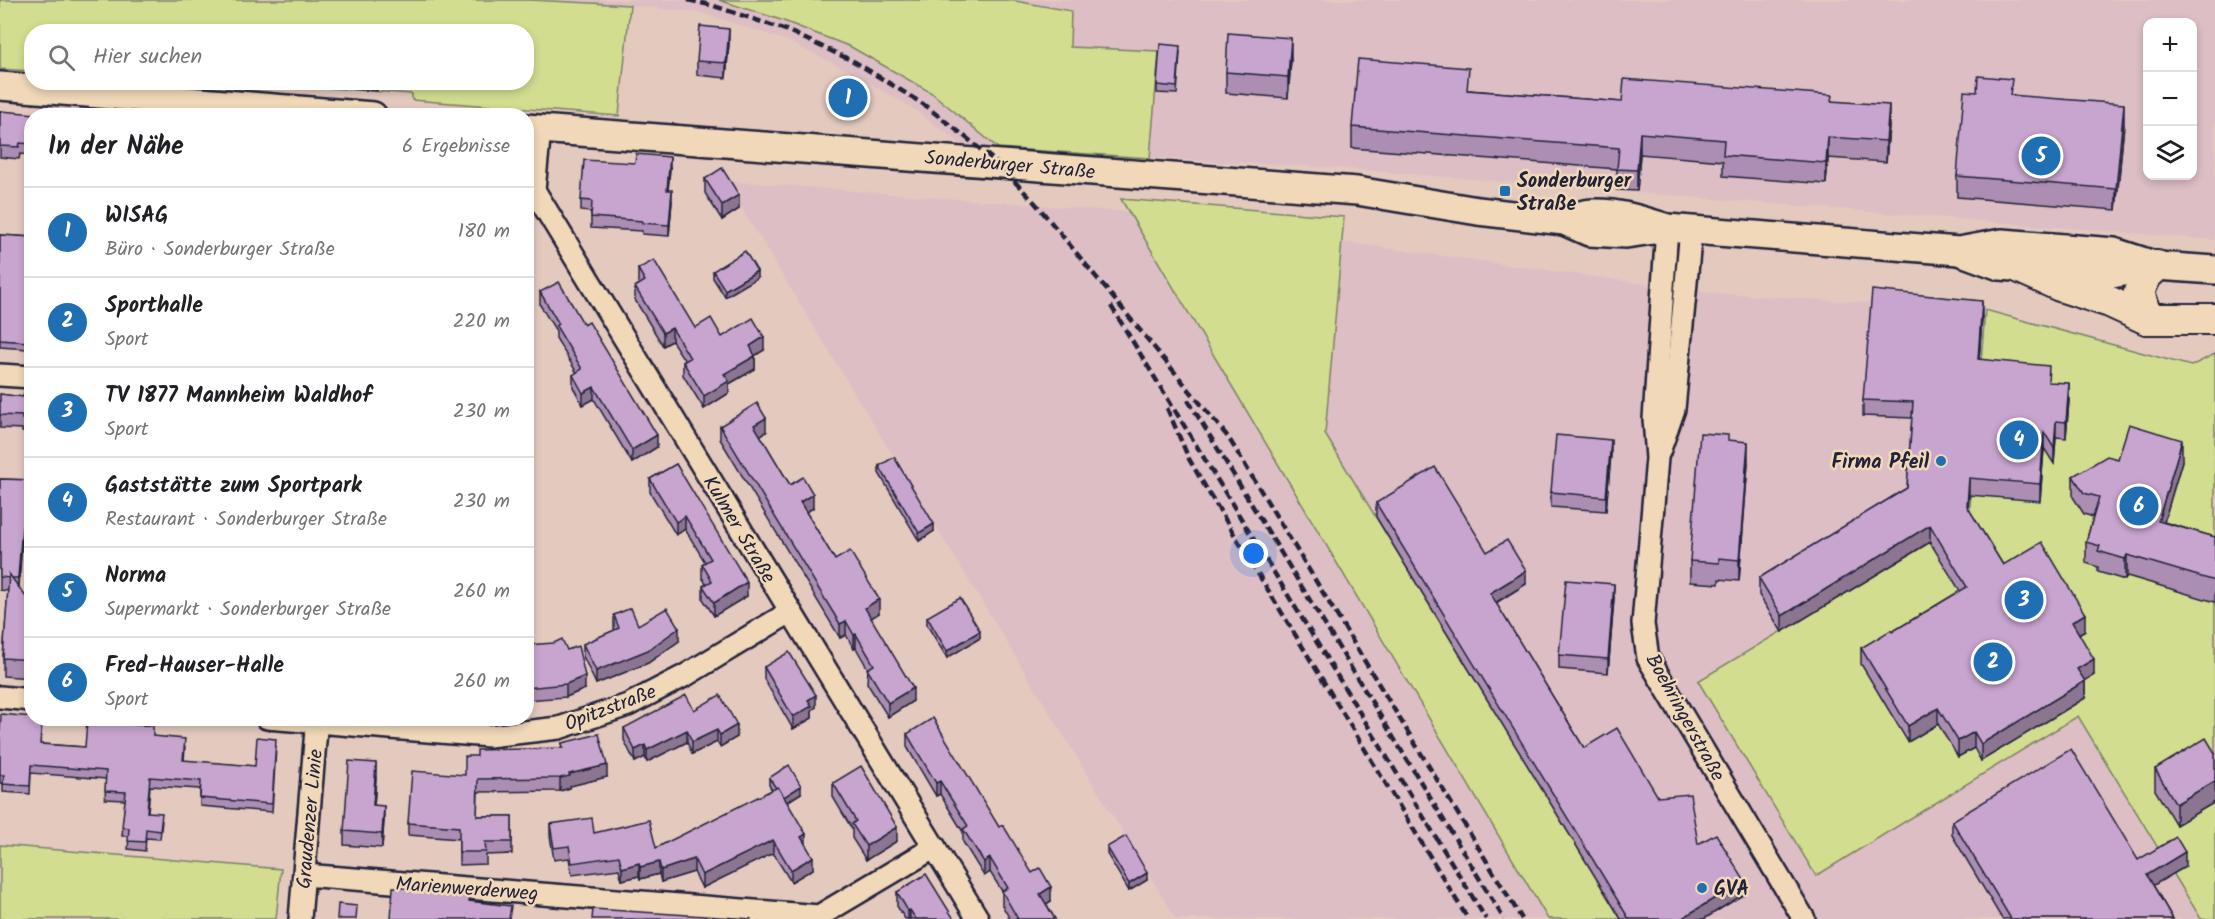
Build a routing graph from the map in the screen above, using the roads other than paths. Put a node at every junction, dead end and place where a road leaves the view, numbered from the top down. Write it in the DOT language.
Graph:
graph roads {
  1 [pos="0,86"];
  2 [pos="24,88"];
  3 [pos="50,90"];
  4 [pos="276,108"];
  5 [pos="534,128"];
  6 [pos="534,190"];
  7 [pos="1679,229"];
  8 [pos="1959,251"];
  9 [pos="2157,266"];
  10 [pos="2018,267"];
  11 [pos="2215,270"];
  12 [pos="2147,319"];
  13 [pos="2215,320"];
  14 [pos="0,375"];
  15 [pos="24,376"];
  16 [pos="790,612"];
  17 [pos="0,698"];
  18 [pos="24,700"];
  19 [pos="316,726"];
  20 [pos="382,726"];
  21 [pos="935,847"];
  22 [pos="304,875"];
  23 [pos="300,919"];
  24 [pos="978,919"];
  25 [pos="1804,919"];
  1 -- 2 [label="street"];
  3 -- 4 [label="street"];
  5 -- 7 [label="street, Sonderburger Straße"];
  6 -- 16 [label="street, Kulmer Straße"];
  7 -- 8 [label="street, Sonderburger Straße"];
  7 -- 25 [label="street, Boehringerstraße"];
  8 -- 9 [label="street, Sonderburger Straße"];
  8 -- 10 [label="street, Sonderburger Straße"];
  9 -- 10 [label="street, Sonderburger Straße"];
  9 -- 11 [label="street, Sonderburger Straße"];
  9 -- 12 [label="main road"];
  10 -- 12 [label="main road"];
  12 -- 13 [label="main road"];
  14 -- 15 [label="street"];
  16 -- 20 [label="street, Opitzstraße"];
  16 -- 21 [label="street, Kulmer Straße"];
  17 -- 18 [label="street"];
  19 -- 22 [label="street, Graudenzer Linie"];
  21 -- 22 [label="street, Marienwerderweg"];
  21 -- 24 [label="street, Kulmer Straße"];
  22 -- 23 [label="street, Graudenzer Linie"];
}
